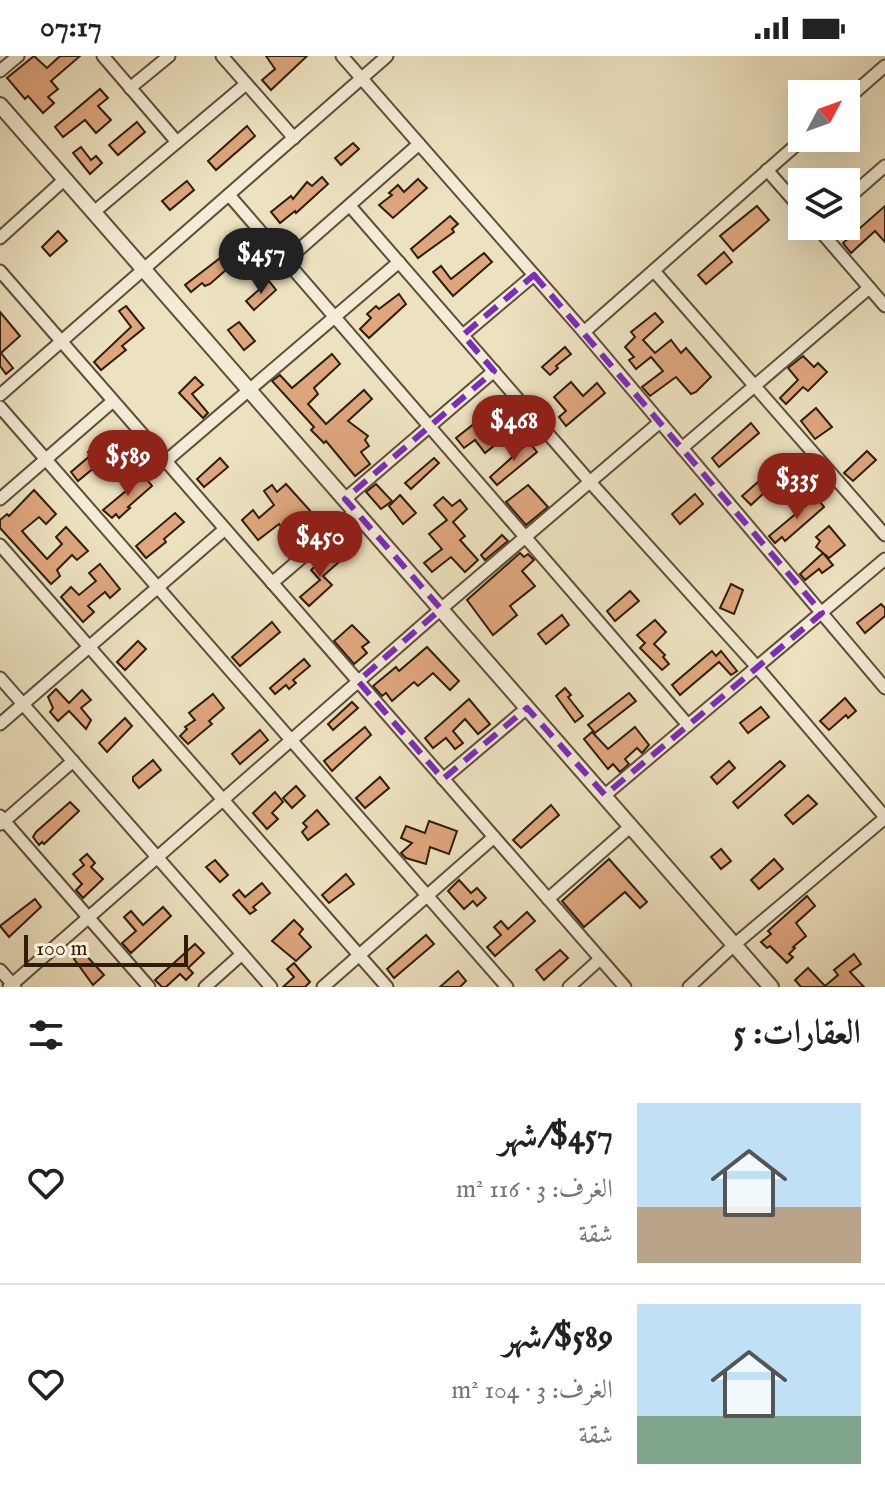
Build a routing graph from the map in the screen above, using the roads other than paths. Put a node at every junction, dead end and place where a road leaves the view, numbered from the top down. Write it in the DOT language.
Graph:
graph roads {
  1 [pos="18,56"];
  2 [pos="103,56"];
  3 [pos="169,56"];
  4 [pos="222,56"];
  5 [pos="342,56"];
  6 [pos="387,56"];
  7 [pos="885,66"];
  8 [pos="0,71"];
  9 [pos="362,79"];
  10 [pos="246,84"];
  11 [pos="130,88"];
  12 [pos="860,88"];
  13 [pos="0,105"];
  14 [pos="294,138"];
  15 [pos="177,142"];
  16 [pos="419,144"];
  17 [pos="788,152"];
  18 [pos="885,166"];
  19 [pos="767,170"];
  20 [pos="65,179"];
  21 [pos="860,188"];
  22 [pos="788,194"];
  23 [pos="229,195"];
  24 [pos="350,206"];
  25 [pos="94,212"];
  26 [pos="0,238"];
  27 [pos="828,240"];
  28 [pos="286,261"];
  29 [pos="399,262"];
  30 [pos="144,269"];
  31 [pos="0,271"];
  32 [pos="654,271"];
  33 [pos="534,275"];
  34 [pos="869,288"];
  35 [pos="885,306"];
  36 [pos="334,317"];
  37 [pos="584,332"];
  38 [pos="463,335"];
  39 [pos="61,342"];
  40 [pos="494,371"];
  41 [pos="754,385"];
  42 [pos="249,389"];
  43 [pos="0,395"];
  44 [pos="113,401"];
  45 [pos="0,407"];
  46 [pos="660,422"];
  47 [pos="431,428"];
  48 [pos="682,448"];
  49 [pos="46,459"];
  50 [pos="166,461"];
  51 [pos="590,482"];
  52 [pos="0,499"];
  53 [pos="345,499"];
  54 [pos="355,512"];
  55 [pos="225,529"];
  56 [pos="885,535"];
  57 [pos="523,537"];
  58 [pos="0,545"];
  59 [pos="885,559"];
  60 [pos="272,583"];
  61 [pos="158,587"];
  62 [pos="441,609"];
  63 [pos="822,613"];
  64 [pos="89,647"];
  65 [pos="757,667"];
  66 [pos="0,678"];
  67 [pos="358,681"];
  68 [pos="885,688"];
  69 [pos="23,704"];
  70 [pos="527,708"];
  71 [pos="0,724"];
  72 [pos="688,725"];
  73 [pos="291,740"];
  74 [pos="73,761"];
  75 [pos="443,779"];
  76 [pos="605,795"];
  77 [pos="223,800"];
  78 [pos="885,818"];
  79 [pos="2,821"];
  80 [pos="631,826"];
  81 [pos="494,837"];
  82 [pos="157,857"];
  83 [pos="427,895"];
  84 [pos="548,899"];
  85 [pos="88,917"];
  86 [pos="734,945"];
  87 [pos="242,954"];
  88 [pos="359,955"];
  89 [pos="600,959"];
  90 [pos="0,970"];
  91 [pos="12,986"];
  92 [pos="149,987"];
  93 [pos="205,987"];
  94 [pos="271,987"];
  95 [pos="323,987"];
  96 [pos="387,987"];
  97 [pos="507,987"];
  98 [pos="569,987"];
  99 [pos="625,987"];
  100 [pos="689,987"];
  101 [pos="771,987"];
  1 -- 8 [label="street"];
  2 -- 11 [label="street"];
  3 -- 11 [label="street"];
  4 -- 10 [label="street"];
  5 -- 9 [label="street"];
  6 -- 9 [label="street"];
  7 -- 12 [label="street"];
  9 -- 14 [label="street"];
  9 -- 16 [label="street"];
  10 -- 14 [label="street"];
  10 -- 15 [label="street"];
  11 -- 15 [label="street"];
  13 -- 20 [label="street"];
  14 -- 23 [label="street"];
  15 -- 25 [label="street"];
  16 -- 24 [label="street"];
  16 -- 33 [label="street"];
  17 -- 19 [label="street"];
  18 -- 21 [label="street"];
  19 -- 22 [label="street"];
  19 -- 32 [label="street"];
  20 -- 25 [label="street"];
  20 -- 26 [label="street"];
  23 -- 28 [label="street"];
  23 -- 30 [label="street"];
  24 -- 28 [label="street"];
  24 -- 29 [label="street"];
  25 -- 30 [label="street"];
  27 -- 34 [label="street"];
  28 -- 36 [label="street"];
  29 -- 36 [label="street"];
  29 -- 38 [label="street"];
  30 -- 39 [label="street"];
  30 -- 42 [label="street"];
  31 -- 39 [label="street"];
  32 -- 37 [label="street"];
  32 -- 41 [label="street"];
  33 -- 37 [label="street"];
  33 -- 38 [label="street"];
  34 -- 35 [label="street"];
  34 -- 41 [label="street"];
  36 -- 42 [label="street"];
  36 -- 47 [label="street"];
  37 -- 46 [label="street"];
  38 -- 40 [label="street"];
  39 -- 43 [label="street"];
  39 -- 44 [label="street"];
  40 -- 47 [label="street"];
  40 -- 51 [label="street"];
  41 -- 48 [label="street"];
  41 -- 56 [label="street"];
  42 -- 50 [label="street"];
  42 -- 53 [label="street"];
  44 -- 49 [label="street"];
  44 -- 50 [label="street"];
  45 -- 49 [label="street"];
  46 -- 48 [label="street"];
  46 -- 51 [label="street"];
  47 -- 53 [label="street"];
  47 -- 57 [label="street"];
  48 -- 63 [label="street"];
  49 -- 52 [label="street"];
  49 -- 61 [label="street"];
  50 -- 55 [label="street"];
  51 -- 57 [label="street"];
  51 -- 65 [label="street"];
  53 -- 54 [label="street"];
  54 -- 60 [label="street"];
  54 -- 62 [label="street"];
  55 -- 60 [label="street"];
  55 -- 61 [label="street"];
  57 -- 62 [label="street"];
  57 -- 72 [label="street"];
  58 -- 64 [label="street"];
  59 -- 63 [label="street"];
  60 -- 67 [label="street"];
  61 -- 64 [label="street"];
  61 -- 73 [label="street"];
  62 -- 67 [label="street"];
  62 -- 70 [label="street"];
  63 -- 65 [label="street"];
  63 -- 68 [label="street"];
  64 -- 69 [label="street"];
  64 -- 77 [label="street"];
  65 -- 72 [label="street"];
  65 -- 78 [label="street"];
  66 -- 69 [label="street"];
  67 -- 73 [label="street"];
  67 -- 75 [label="street"];
  69 -- 71 [label="street"];
  69 -- 74 [label="street"];
  70 -- 75 [label="street"];
  70 -- 76 [label="street"];
  72 -- 76 [label="street"];
  73 -- 77 [label="street"];
  73 -- 83 [label="street"];
  74 -- 79 [label="street"];
  74 -- 82 [label="street"];
  75 -- 81 [label="street"];
  76 -- 80 [label="street"];
  77 -- 82 [label="street"];
  77 -- 88 [label="street"];
  78 -- 86 [label="street"];
  79 -- 85 [label="street"];
  80 -- 84 [label="street"];
  80 -- 86 [label="street"];
  81 -- 83 [label="street"];
  81 -- 84 [label="street"];
  82 -- 85 [label="street"];
  82 -- 87 [label="street"];
  83 -- 88 [label="street"];
  83 -- 97 [label="street"];
  84 -- 89 [label="street"];
  85 -- 91 [label="street"];
  85 -- 92 [label="street"];
  86 -- 100 [label="street"];
  86 -- 101 [label="street"];
  87 -- 93 [label="street"];
  87 -- 94 [label="street"];
  88 -- 95 [label="street"];
  88 -- 96 [label="street"];
  89 -- 98 [label="street"];
  89 -- 99 [label="street"];
  90 -- 91 [label="street"];
}
